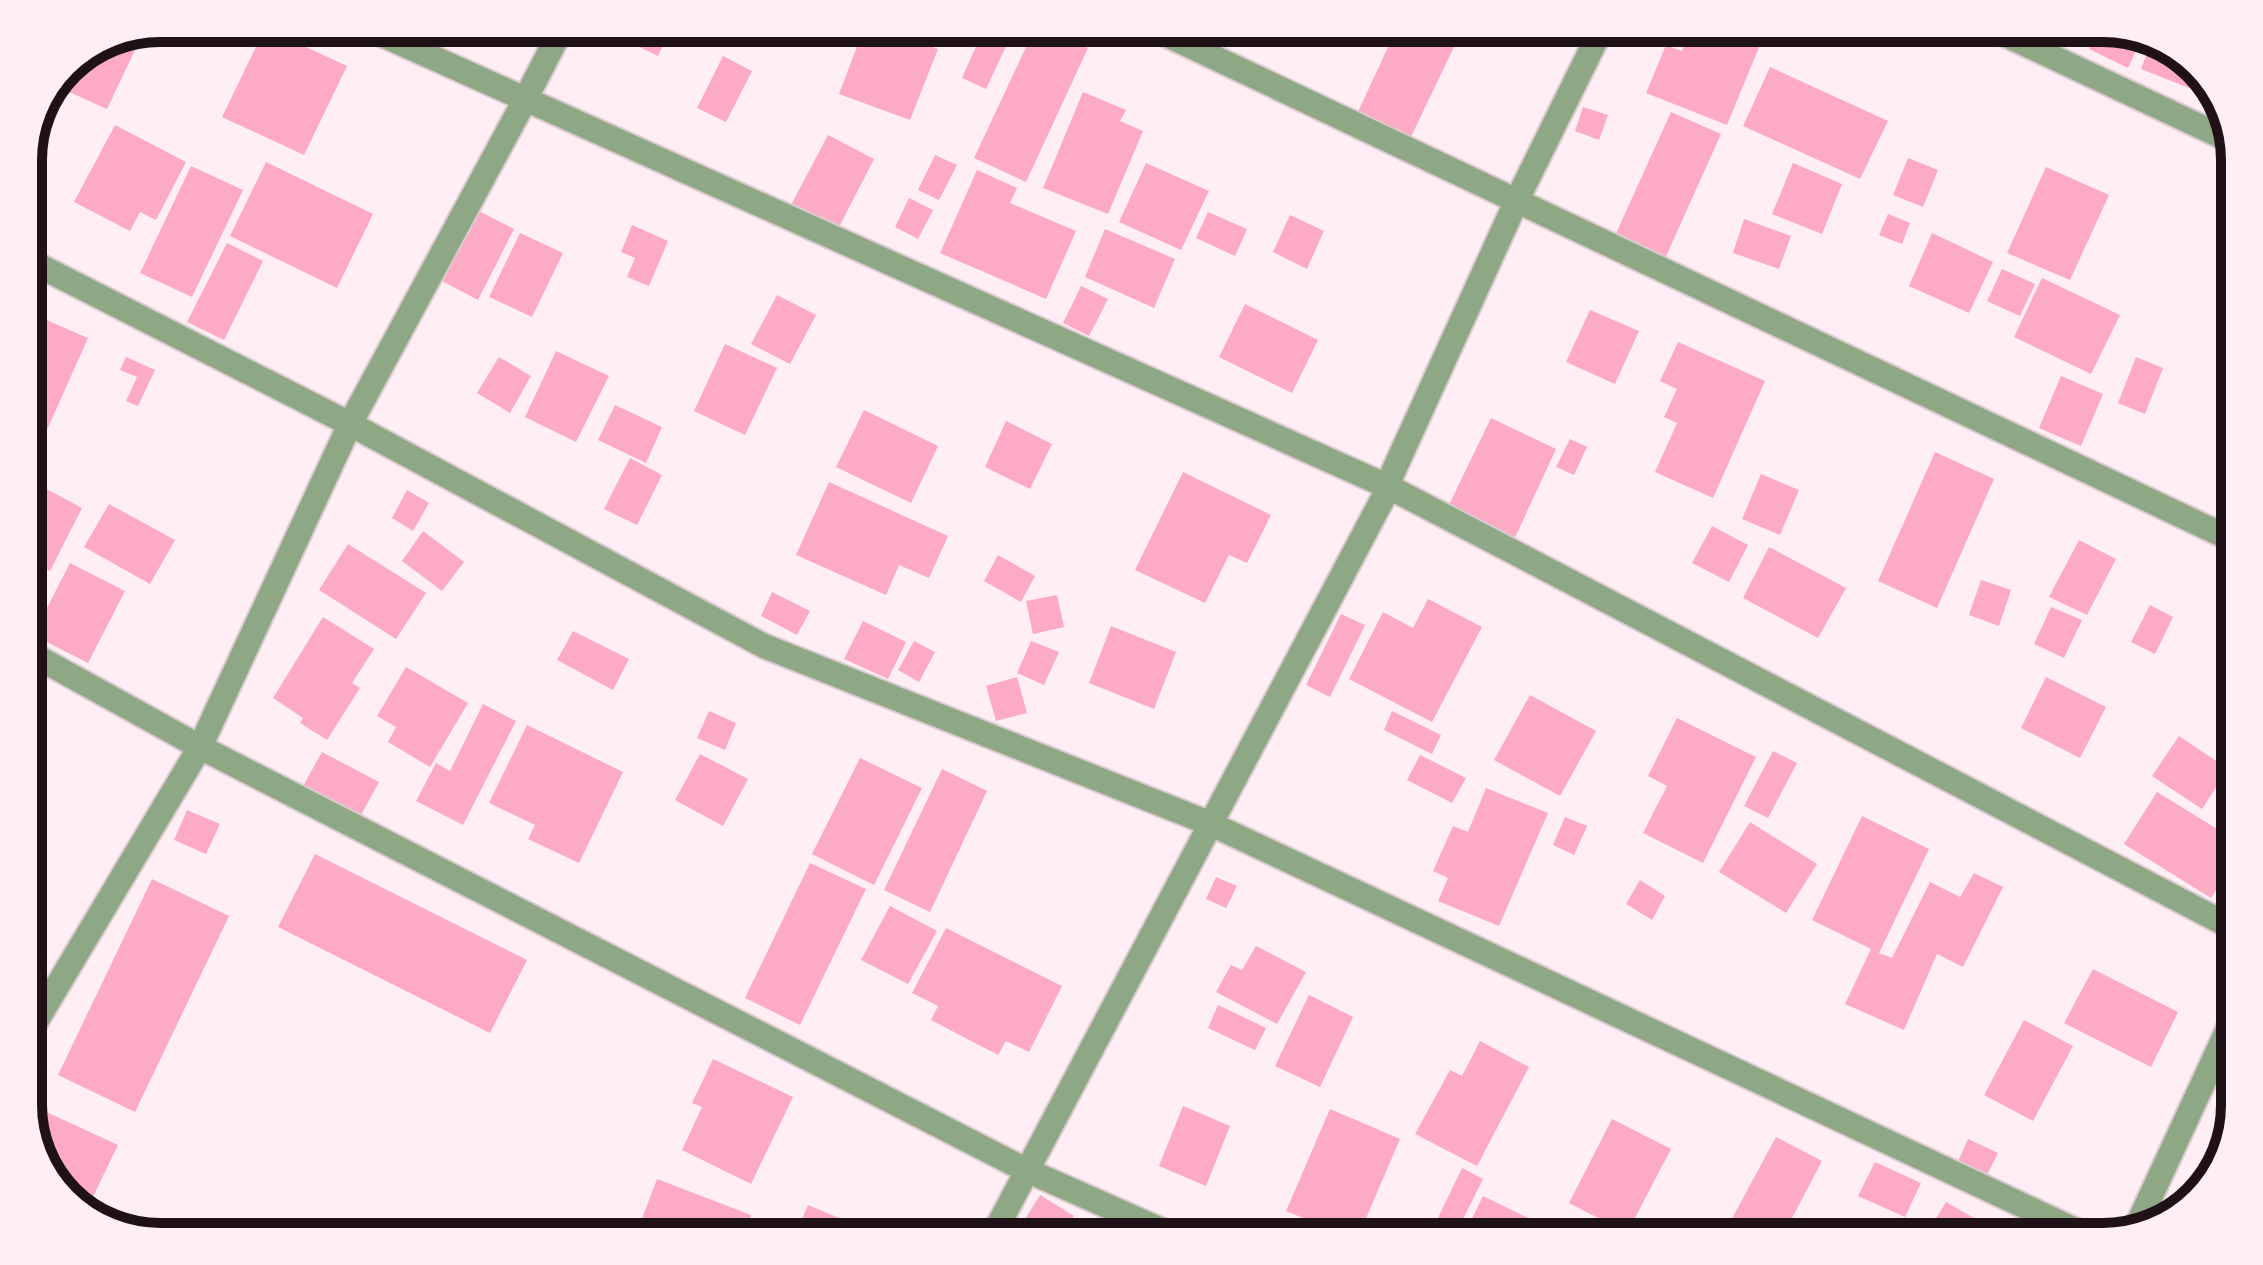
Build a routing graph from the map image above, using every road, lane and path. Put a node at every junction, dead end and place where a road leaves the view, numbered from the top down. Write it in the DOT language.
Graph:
graph roads {
  1 [pos="398,42"];
  2 [pos="555,42"];
  3 [pos="1181,42"];
  4 [pos="1595,42"];
  5 [pos="2021,42"];
  6 [pos="525,100"];
  7 [pos="2218,135"];
  8 [pos="1516,202"];
  9 [pos="42,267"];
  10 [pos="350,424"];
  11 [pos="1389,487"];
  12 [pos="2221,534"];
  13 [pos="42,660"];
  14 [pos="200,747"];
  15 [pos="1211,824"];
  16 [pos="2221,922"];
  17 [pos="42,1012"];
  18 [pos="2221,1044"];
  19 [pos="1026,1170"];
  20 [pos="2141,1216"];
  21 [pos="999,1223"];
  22 [pos="1145,1223"];
  23 [pos="2060,1223"];
  1 -- 6 [label="street"];
  2 -- 6 [label="street"];
  3 -- 8 [label="street"];
  4 -- 8 [label="street"];
  5 -- 7 [label="street"];
  6 -- 10 [label="street"];
  6 -- 11 [label="street"];
  8 -- 11 [label="street"];
  8 -- 12 [label="street"];
  9 -- 10 [label="street"];
  10 -- 14 [label="street"];
  10 -- 15 [label="street"];
  11 -- 15 [label="street"];
  11 -- 16 [label="street"];
  13 -- 14 [label="street"];
  14 -- 17 [label="street"];
  14 -- 19 [label="street"];
  15 -- 19 [label="street"];
  15 -- 23 [label="street"];
  18 -- 20 [label="street"];
  19 -- 21 [label="street"];
  19 -- 22 [label="street"];
}
